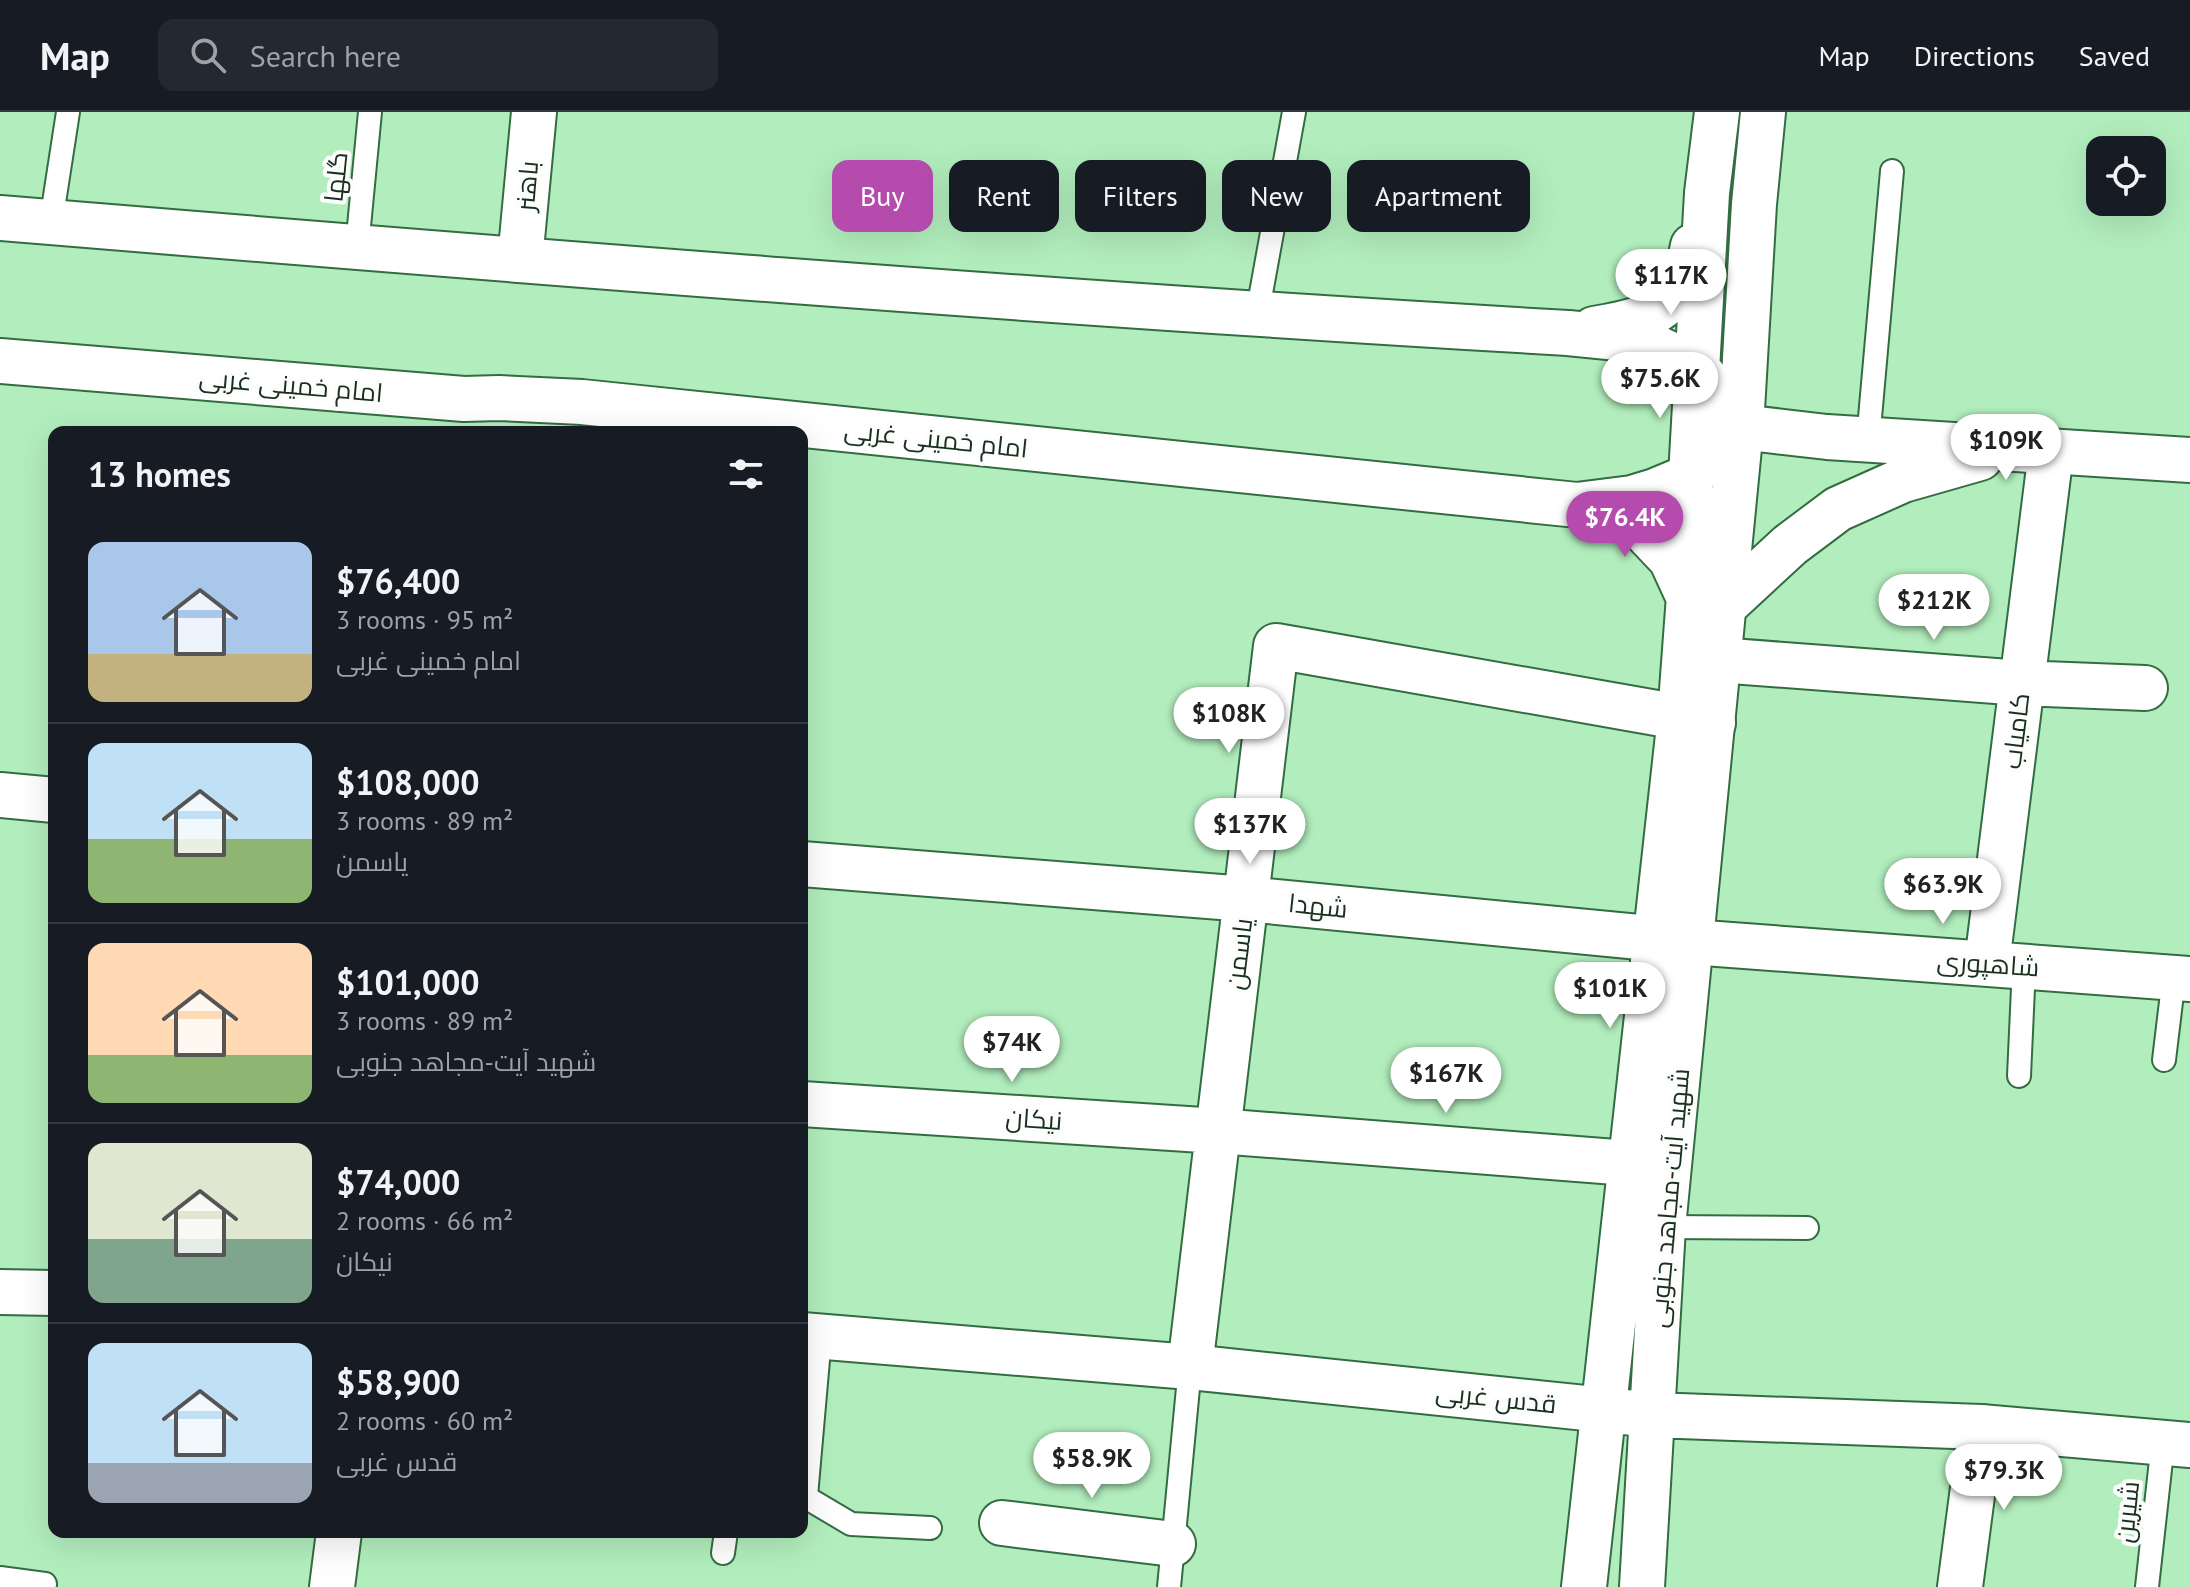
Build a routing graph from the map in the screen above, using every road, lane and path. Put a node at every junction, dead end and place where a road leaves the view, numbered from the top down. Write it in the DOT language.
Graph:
graph roads {
  1 [pos="68,112"];
  2 [pos="370,112"];
  3 [pos="534,112"];
  4 [pos="1294,112"];
  5 [pos="1717,112"];
  6 [pos="1763,112"];
  7 [pos="1892,171"];
  8 [pos="1707,193"];
  9 [pos="0,218"];
  10 [pos="51,222"];
  11 [pos="357,247"];
  12 [pos="520,260"];
  13 [pos="1257,315"];
  14 [pos="1568,333"];
  15 [pos="0,361"];
  16 [pos="1697,367"];
  17 [pos="462,415"];
  18 [pos="1741,427"];
  19 [pos="1847,439"];
  20 [pos="2032,450"];
  21 [pos="2190,460"];
  22 [pos="1691,476"];
  23 [pos="1577,505"];
  24 [pos="1706,601"];
  25 [pos="1718,660"];
  26 [pos="2022,683"];
  27 [pos="2145,688"];
  28 [pos="1696,720"];
  29 [pos="0,795"];
  30 [pos="48,799"];
  31 [pos="808,864"];
  32 [pos="1246,899"];
  33 [pos="1673,940"];
  34 [pos="2006,965"];
  35 [pos="2182,978"];
  36 [pos="2164,1060"];
  37 [pos="2019,1076"];
  38 [pos="808,1104"];
  39 [pos="1218,1131"];
  40 [pos="1649,1165"];
  41 [pos="1663,1227"];
  42 [pos="1807,1228"];
  43 [pos="0,1292"];
  44 [pos="48,1293"];
  45 [pos="811,1336"];
  46 [pos="1190,1367"];
  47 [pos="808,1405"];
  48 [pos="1603,1409"];
  49 [pos="1653,1415"];
  50 [pos="1981,1427"];
  51 [pos="2176,1444"];
  52 [pos="808,1498"];
  53 [pos="1002,1523"];
  54 [pos="930,1528"];
  55 [pos="338,1538"];
  56 [pos="1173,1544"];
  57 [pos="0,1578"];
  58 [pos="45,1584"];
  59 [pos="332,1587"];
  60 [pos="1169,1587"];
  61 [pos="1584,1587"];
  62 [pos="1642,1587"];
  63 [pos="1960,1587"];
  64 [pos="2147,1587"];
  1 -- 10 [label="lane"];
  2 -- 11 [label="lane, گلها"];
  3 -- 12 [label="main road, باهنر"];
  4 -- 13 [label="lane"];
  5 -- 8 [label="main road"];
  6 -- 18 [label="main road, شهید آیت-مجاهد جنوبی"];
  7 -- 19 [label="lane"];
  8 -- 14 [label="main road"];
  8 -- 16 [label="main road, شهید آیت-مجاهد جنوبی"];
  9 -- 10 [label="main road"];
  10 -- 11 [label="main road"];
  11 -- 12 [label="main road"];
  12 -- 13 [label="main road"];
  13 -- 14 [label="main road"];
  14 -- 16 [label="main road"];
  15 -- 17 [label="main road, امام خمینی غربی"];
  16 -- 18 [label="main road"];
  16 -- 22 [label="main road, شهید آیت-مجاهد جنوبی"];
  17 -- 23 [label="main road, امام خمینی غربی"];
  18 -- 19 [label="main road"];
  18 -- 22 [label="main road"];
  18 -- 24 [label="main road, شهید آیت-مجاهد جنوبی"];
  19 -- 20 [label="main road"];
  20 -- 21 [label="main road"];
  20 -- 24 [label="main road"];
  20 -- 26 [label="main road, کامیاب"];
  22 -- 23 [label="main road, امام خمینی غربی"];
  22 -- 24 [label="main road, شهید آیت-مجاهد جنوبی"];
  23 -- 24 [label="main road"];
  24 -- 25 [label="main road, شهید آیت-مجاهد جنوبی"];
  24 -- 28 [label="main road, شهید آیت-مجاهد جنوبی"];
  25 -- 26 [label="main road"];
  25 -- 28 [label="main road, شهید آیت-مجاهد جنوبی"];
  26 -- 27 [label="main road"];
  26 -- 34 [label="main road, کامیاب"];
  28 -- 32 [label="main road, یاسمن"];
  28 -- 33 [label="main road, شهید آیت-مجاهد جنوبی"];
  29 -- 30 [label="main road"];
  31 -- 32 [label="main road, شهدا"];
  32 -- 33 [label="main road, شهدا"];
  32 -- 39 [label="main road, یاسمن"];
  33 -- 34 [label="main road, شاهپوری"];
  33 -- 40 [label="main road, شهید آیت-مجاهد جنوبی"];
  34 -- 35 [label="main road, شاهپوری"];
  34 -- 37 [label="lane"];
  35 -- 36 [label="lane"];
  38 -- 39 [label="main road, نیکان"];
  39 -- 40 [label="main road, نیکان"];
  39 -- 46 [label="main road, یاسمن"];
  40 -- 41 [label="main road, شهید آیت-مجاهد جنوبی"];
  40 -- 48 [label="main road, شهید آیت-مجاهد جنوبی"];
  41 -- 42 [label="lane"];
  41 -- 49 [label="main road, شهید آیت-مجاهد جنوبی"];
  43 -- 44 [label="main road"];
  45 -- 46 [label="main road, قدس غربی"];
  45 -- 47 [label="lane"];
  46 -- 48 [label="main road, قدس غربی"];
  46 -- 56 [label="lane"];
  48 -- 49 [label="main road, قدس غربی"];
  48 -- 61 [label="main road, شهید آیت-مجاهد جنوبی"];
  49 -- 50 [label="main road, قدس غربی"];
  49 -- 62 [label="main road, شهید آیت-مجاهد جنوبی"];
  50 -- 51 [label="main road, قدس غربی"];
  50 -- 63 [label="main road"];
  51 -- 64 [label="lane, شیرین"];
  52 -- 54 [label="lane"];
  53 -- 56 [label="main road"];
  55 -- 59 [label="main road"];
  56 -- 60 [label="lane"];
  57 -- 58 [label="lane"];
}
